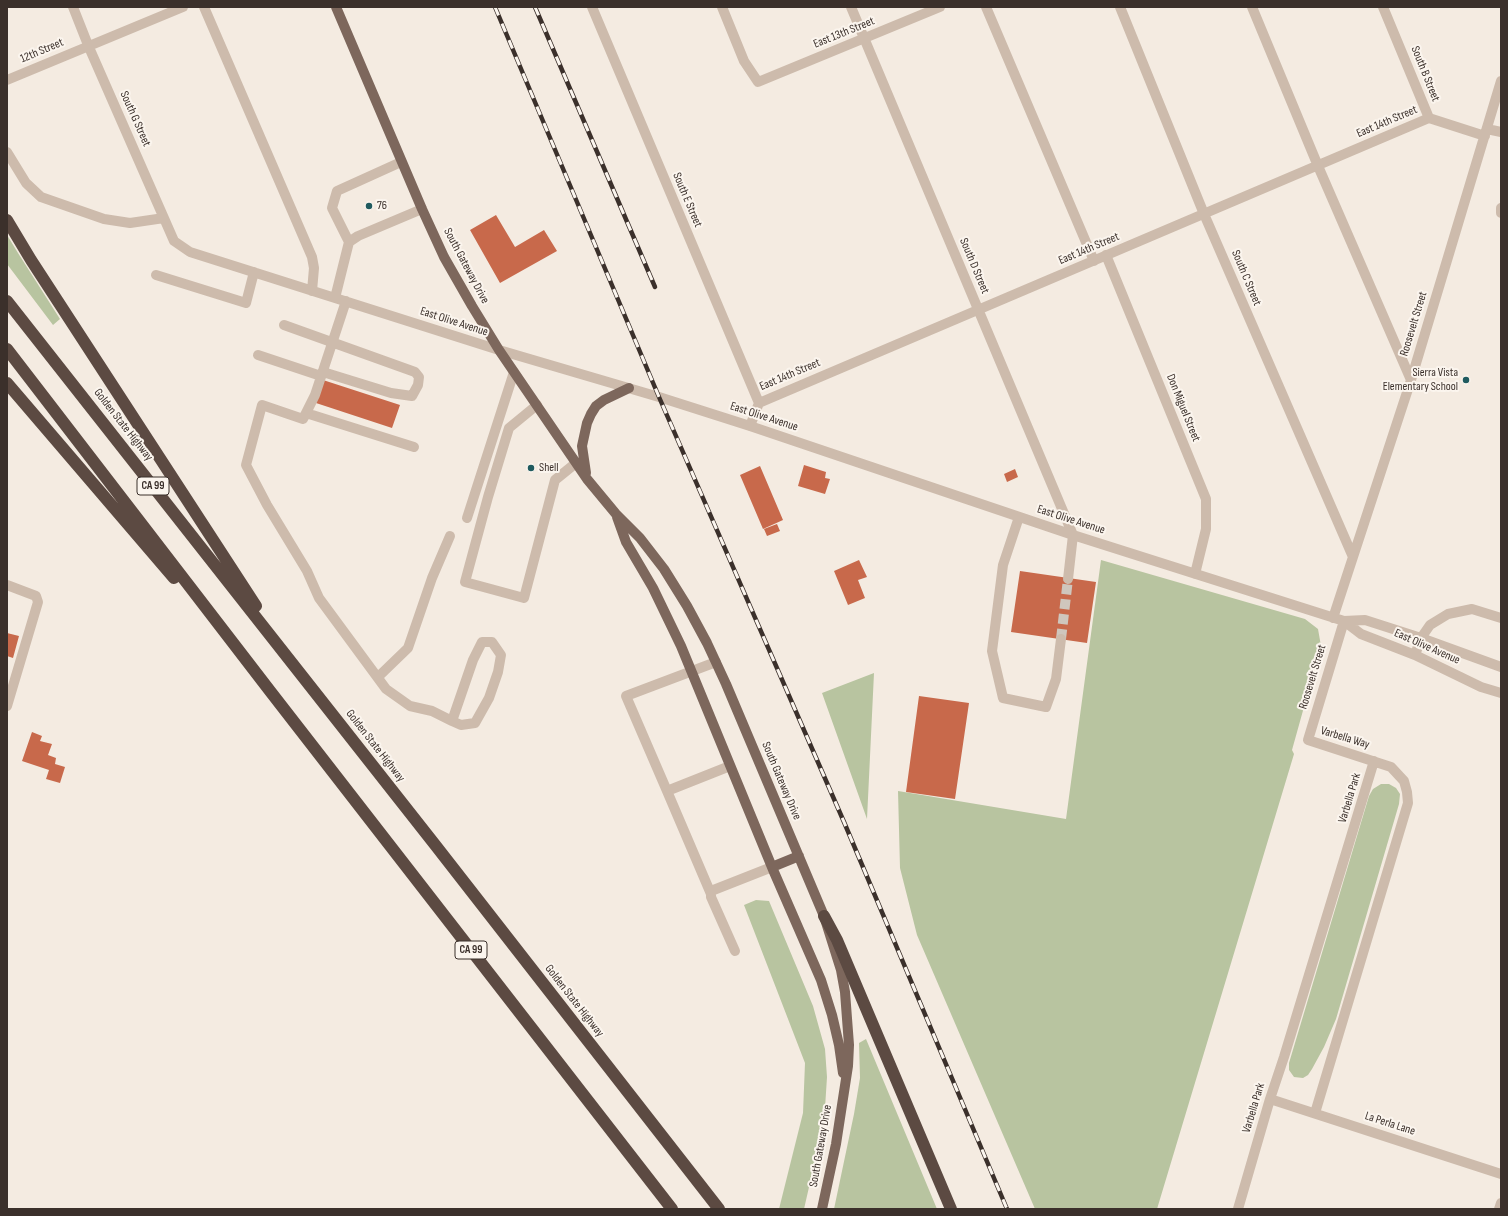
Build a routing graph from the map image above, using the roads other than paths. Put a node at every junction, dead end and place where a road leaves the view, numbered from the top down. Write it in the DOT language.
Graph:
graph roads {
  1 [pos="73,7"];
  2 [pos="183,7"];
  3 [pos="204,7"];
  4 [pos="336,7"];
  5 [pos="592,7"];
  6 [pos="722,7"];
  7 [pos="851,7"];
  8 [pos="940,7"];
  9 [pos="986,7"];
  10 [pos="1120,7"];
  11 [pos="1252,7"];
  12 [pos="1383,7"];
  13 [pos="864,38"];
  14 [pos="88,45"];
  15 [pos="7,80"];
  16 [pos="1501,82"];
  17 [pos="1429,118"];
  18 [pos="1501,132"];
  19 [pos="1486,133"];
  20 [pos="7,152"];
  21 [pos="401,162"];
  22 [pos="1318,166"];
  23 [pos="1501,208"];
  24 [pos="422,209"];
  25 [pos="1501,213"];
  26 [pos="1204,214"];
  27 [pos="164,218"];
  28 [pos="7,220"];
  29 [pos="174,242"];
  30 [pos="349,242"];
  31 [pos="1106,255"];
  32 [pos="1094,261"];
  33 [pos="254,272"];
  34 [pos="156,275"];
  35 [pos="312,291"];
  36 [pos="335,298"];
  37 [pos="7,301"];
  38 [pos="346,301"];
  39 [pos="979,309"];
  40 [pos="284,325"];
  41 [pos="333,342"];
  42 [pos="7,349"];
  43 [pos="499,350"];
  44 [pos="258,355"];
  45 [pos="514,372"];
  46 [pos="322,374"];
  47 [pos="1411,380"];
  48 [pos="7,383"];
  49 [pos="629,388"];
  50 [pos="759,403"];
  51 [pos="537,405"];
  52 [pos="306,413"];
  53 [pos="750,426"];
  54 [pos="414,447"];
  55 [pos="576,462"];
  56 [pos="587,479"];
  57 [pos="616,514"];
  58 [pos="1019,517"];
  59 [pos="467,518"];
  60 [pos="1073,535"];
  61 [pos="450,536"];
  62 [pos="1353,557"];
  63 [pos="1195,574"];
  64 [pos="1068,578"];
  65 [pos="7,585"];
  66 [pos="1333,618"];
  67 [pos="1501,618"];
  68 [pos="1344,621"];
  69 [pos="1421,638"];
  70 [pos="1061,640"];
  71 [pos="1415,655"];
  72 [pos="716,662"];
  73 [pos="1501,667"];
  74 [pos="691,671"];
  75 [pos="299,672"];
  76 [pos="378,677"];
  77 [pos="9,690"];
  78 [pos="270,691"];
  79 [pos="1501,693"];
  80 [pos="7,706"];
  81 [pos="452,720"];
  82 [pos="1308,740"];
  83 [pos="1374,761"];
  84 [pos="730,766"];
  85 [pos="667,791"];
  86 [pos="798,856"];
  87 [pos="772,867"];
  88 [pos="711,894"];
  89 [pos="824,916"];
  90 [pos="735,951"];
  91 [pos="844,1087"];
  92 [pos="1270,1099"];
  93 [pos="1315,1113"];
  94 [pos="1501,1174"];
  95 [pos="1501,1203"];
  96 [pos="672,1209"];
  97 [pos="719,1209"];
  98 [pos="822,1209"];
  99 [pos="951,1209"];
  100 [pos="1238,1209"];
  101 [pos="1499,1209"];
  1 -- 14 [label="street, South G Street"];
  2 -- 14 [label="street, 12th Street"];
  3 -- 35 [label="street"];
  4 -- 21 [label="main road, South Gateway Drive"];
  5 -- 50 [label="street, South E Street"];
  6 -- 13 [label="street, East 13th Street"];
  7 -- 13 [label="street, South D Street"];
  8 -- 13 [label="street, East 13th Street"];
  9 -- 32 [label="street"];
  10 -- 26 [label="street, South C Street"];
  11 -- 22 [label="street"];
  12 -- 17 [label="street, South B Street"];
  13 -- 39 [label="street, South D Street"];
  14 -- 15 [label="street, 12th Street"];
  14 -- 27 [label="street, South G Street"];
  16 -- 19 [label="street, Roosevelt Street"];
  17 -- 19 [label="street, South B Street"];
  17 -- 22 [label="street, East 14th Street"];
  18 -- 19 [label="street, South B Street"];
  19 -- 47 [label="street, Roosevelt Street"];
  20 -- 27 [label="street"];
  21 -- 24 [label="main road, South Gateway Drive"];
  21 -- 30 [label="street"];
  22 -- 26 [label="street, East 14th Street"];
  22 -- 47 [label="street"];
  23 -- 25 [label="street"];
  24 -- 30 [label="street"];
  24 -- 43 [label="main road, South Gateway Drive"];
  26 -- 31 [label="street, East 14th Street"];
  26 -- 62 [label="street, South C Street"];
  27 -- 29 [label="street, South G Street"];
  28 -- 75 [label="highway"];
  29 -- 33 [label="street, East Olive Avenue"];
  30 -- 36 [label="street"];
  31 -- 32 [label="street, East 14th Street"];
  31 -- 63 [label="street, Don Miguel Street"];
  32 -- 39 [label="street, East 14th Street"];
  33 -- 34 [label="street"];
  33 -- 35 [label="street, East Olive Avenue"];
  35 -- 36 [label="street, East Olive Avenue"];
  36 -- 38 [label="street, East Olive Avenue"];
  37 -- 75 [label="highway, Golden State Highway / CA 99"];
  38 -- 41 [label="street"];
  38 -- 43 [label="street, East Olive Avenue"];
  39 -- 50 [label="street, East 14th Street"];
  39 -- 60 [label="street, South D Street"];
  40 -- 41 [label="street"];
  41 -- 46 [label="street"];
  41 -- 46 [label="street"];
  42 -- 78 [label="highway, CA 99"];
  43 -- 45 [label="main road, South Gateway Drive"];
  43 -- 49 [label="street, East Olive Avenue"];
  44 -- 46 [label="street"];
  45 -- 51 [label="main road, South Gateway Drive"];
  45 -- 59 [label="street"];
  46 -- 52 [label="street"];
  47 -- 62 [label="street, Roosevelt Street"];
  48 -- 78 [label="highway"];
  49 -- 53 [label="street, East Olive Avenue"];
  49 -- 56 [label="main road"];
  50 -- 53 [label="street"];
  51 -- 55 [label="main road, South Gateway Drive"];
  51 -- 55 [label="street"];
  52 -- 54 [label="street"];
  52 -- 76 [label="street"];
  53 -- 58 [label="street, East Olive Avenue"];
  55 -- 56 [label="main road, South Gateway Drive"];
  56 -- 57 [label="main road, South Gateway Drive"];
  57 -- 72 [label="main road, South Gateway Drive"];
  57 -- 74 [label="main road, South Gateway Drive"];
  58 -- 60 [label="street, East Olive Avenue"];
  58 -- 70 [label="street"];
  60 -- 63 [label="street, East Olive Avenue"];
  60 -- 64 [label="street"];
  61 -- 76 [label="street"];
  62 -- 66 [label="street, Roosevelt Street"];
  63 -- 66 [label="street, East Olive Avenue"];
  65 -- 77 [label="street"];
  66 -- 68 [label="street, East Olive Avenue"];
  67 -- 69 [label="street"];
  68 -- 69 [label="street, East Olive Avenue"];
  68 -- 71 [label="street, East Olive Avenue"];
  68 -- 82 [label="street, Roosevelt Street"];
  69 -- 71 [label="street"];
  69 -- 73 [label="street, East Olive Avenue"];
  71 -- 79 [label="street, East Olive Avenue"];
  72 -- 74 [label="street"];
  72 -- 86 [label="main road, South Gateway Drive"];
  74 -- 84 [label="main road, South Gateway Drive"];
  74 -- 85 [label="street"];
  75 -- 97 [label="highway, Golden State Highway / CA 99"];
  76 -- 81 [label="street"];
  77 -- 80 [label="street"];
  78 -- 96 [label="highway, CA 99"];
  81 -- 81 [label="street"];
  82 -- 83 [label="street, Varbella Way"];
  83 -- 92 [label="street, Varbella Park"];
  83 -- 93 [label="street, Varbella Park"];
  84 -- 85 [label="street"];
  84 -- 87 [label="main road, South Gateway Drive"];
  85 -- 88 [label="street"];
  86 -- 87 [label="main road"];
  86 -- 89 [label="main road, South Gateway Drive"];
  87 -- 88 [label="street"];
  87 -- 91 [label="main road, South Gateway Drive"];
  88 -- 90 [label="street"];
  89 -- 91 [label="main road, South Gateway Drive"];
  89 -- 99 [label="highway"];
  91 -- 98 [label="main road, South Gateway Drive"];
  92 -- 93 [label="street, La Perla Lane"];
  92 -- 100 [label="street, Varbella Park"];
  93 -- 94 [label="street, La Perla Lane"];
  95 -- 101 [label="street"];
}
